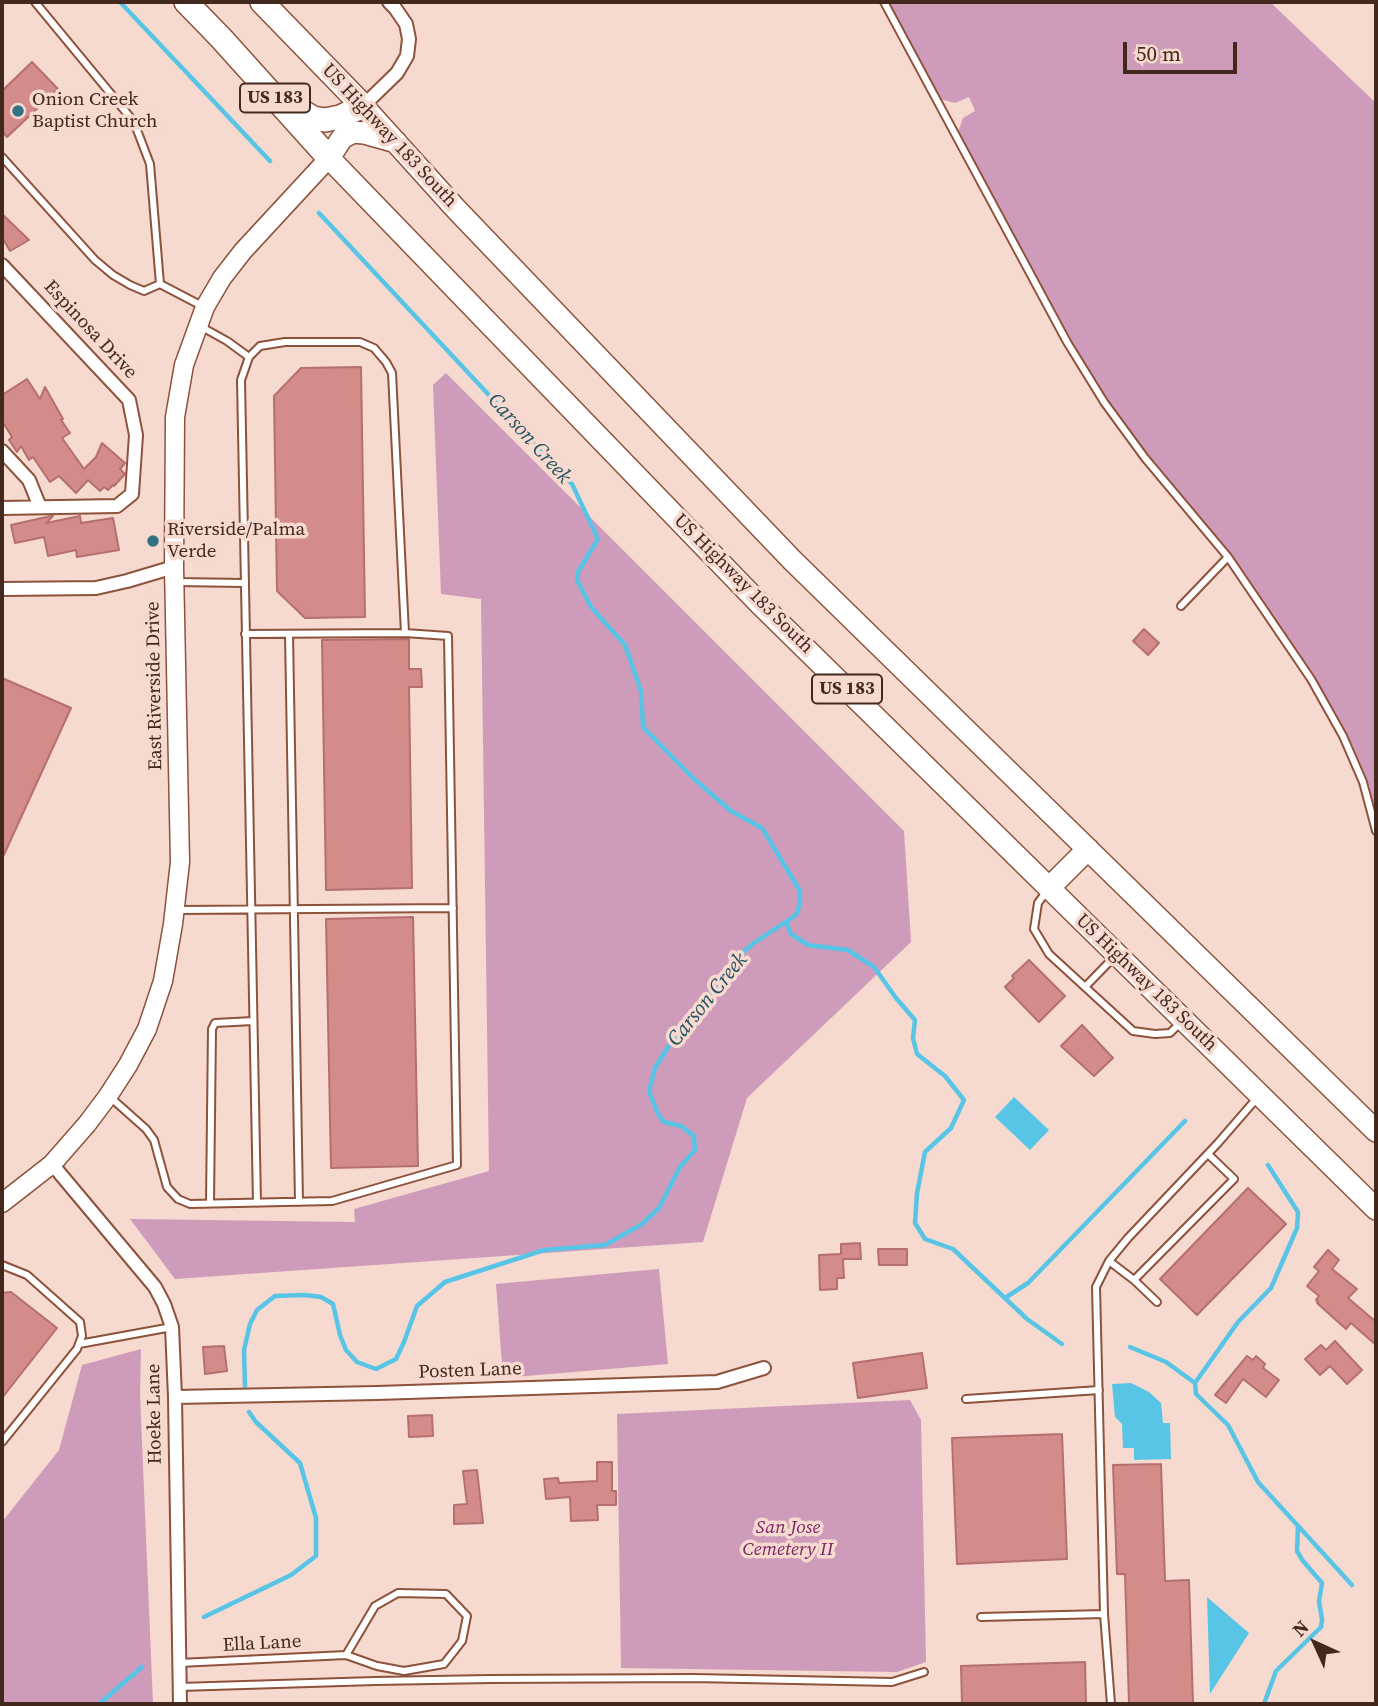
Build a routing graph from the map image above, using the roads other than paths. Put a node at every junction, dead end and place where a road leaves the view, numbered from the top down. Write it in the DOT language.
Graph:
graph roads {
  1 [pos="35,2"];
  2 [pos="186,2"];
  3 [pos="262,2"];
  4 [pos="389,2"];
  5 [pos="884,2"];
  6 [pos="276,100"];
  7 [pos="363,106"];
  8 [pos="396,142"];
  9 [pos="2,158"];
  10 [pos="329,158"];
  11 [pos="2,265"];
  12 [pos="160,284"];
  13 [pos="205,307"];
  14 [pos="198,325"];
  15 [pos="249,357"];
  16 [pos="2,452"];
  17 [pos="40,507"];
  18 [pos="2,508"];
  19 [pos="1228,557"];
  20 [pos="175,575"];
  21 [pos="244,583"];
  22 [pos="2,589"];
  23 [pos="1181,606"];
  24 [pos="405,633"];
  25 [pos="245,634"];
  26 [pos="289,634"];
  27 [pos="1376,831"];
  28 [pos="1088,849"];
  29 [pos="1049,888"];
  30 [pos="453,908"];
  31 [pos="294,909"];
  32 [pos="174,910"];
  33 [pos="251,910"];
  34 [pos="1117,954"];
  35 [pos="1086,988"];
  36 [pos="1184,1020"];
  37 [pos="253,1021"];
  38 [pos="1260,1095"];
  39 [pos="108,1096"];
  40 [pos="1376,1131"];
  41 [pos="1208,1154"];
  42 [pos="52,1164"];
  43 [pos="299,1202"];
  44 [pos="2,1203"];
  45 [pos="210,1203"];
  46 [pos="257,1203"];
  47 [pos="1376,1209"];
  48 [pos="1109,1261"];
  49 [pos="2,1265"];
  50 [pos="1134,1280"];
  51 [pos="1157,1302"];
  52 [pos="172,1327"];
  53 [pos="79,1344"];
  54 [pos="764,1368"];
  55 [pos="1099,1390"];
  56 [pos="175,1396"];
  57 [pos="966,1399"];
  58 [pos="2,1442"];
  59 [pos="1104,1614"];
  60 [pos="981,1617"];
  61 [pos="346,1655"];
  62 [pos="179,1663"];
  63 [pos="924,1672"];
  64 [pos="179,1687"];
  65 [pos="180,1704"];
  66 [pos="1111,1704"];
  1 -- 12 [label="lane"];
  2 -- 6 [label="highway, US Highway 183 South / US 183"];
  3 -- 7 [label="highway, US Highway 183 South / US 183"];
  4 -- 7 [label="street"];
  5 -- 19 [label="lane"];
  6 -- 7 [label="highway"];
  6 -- 10 [label="highway, US Highway 183 South / US 183"];
  7 -- 8 [label="highway, US Highway 183 South / US 183"];
  8 -- 10 [label="highway"];
  8 -- 28 [label="highway, US Highway 183 South / US 183"];
  9 -- 12 [label="lane"];
  10 -- 13 [label="main road, East Riverside Drive"];
  10 -- 29 [label="highway, US Highway 183 South / US 183"];
  11 -- 17 [label="street, Espinosa Drive"];
  12 -- 13 [label="lane"];
  13 -- 14 [label="main road, East Riverside Drive"];
  14 -- 15 [label="lane"];
  14 -- 20 [label="main road, East Riverside Drive"];
  15 -- 21 [label="lane"];
  15 -- 24 [label="lane"];
  16 -- 17 [label="street"];
  17 -- 18 [label="street"];
  19 -- 23 [label="lane"];
  19 -- 27 [label="lane"];
  20 -- 21 [label="lane"];
  20 -- 22 [label="street"];
  20 -- 32 [label="main road, East Riverside Drive"];
  21 -- 25 [label="lane"];
  24 -- 26 [label="lane"];
  24 -- 30 [label="lane"];
  25 -- 26 [label="lane"];
  25 -- 33 [label="lane"];
  26 -- 31 [label="lane"];
  28 -- 29 [label="highway"];
  28 -- 40 [label="highway, US Highway 183 South / US 183"];
  29 -- 34 [label="highway, US Highway 183 South / US 183"];
  29 -- 35 [label="lane"];
  30 -- 31 [label="lane"];
  30 -- 43 [label="lane"];
  31 -- 33 [label="lane"];
  31 -- 43 [label="lane"];
  32 -- 33 [label="lane"];
  32 -- 39 [label="main road, East Riverside Drive"];
  33 -- 37 [label="lane"];
  34 -- 35 [label="lane"];
  34 -- 36 [label="highway, US Highway 183 South / US 183"];
  35 -- 36 [label="lane"];
  36 -- 38 [label="highway, US Highway 183 South / US 183"];
  37 -- 45 [label="lane"];
  37 -- 46 [label="lane"];
  38 -- 41 [label="lane"];
  38 -- 47 [label="highway, US Highway 183 South / US 183"];
  39 -- 42 [label="main road, East Riverside Drive"];
  39 -- 45 [label="lane"];
  41 -- 48 [label="lane"];
  41 -- 50 [label="lane"];
  42 -- 44 [label="main road, East Riverside Drive"];
  42 -- 52 [label="street, Hoeke Lane"];
  43 -- 46 [label="lane"];
  45 -- 46 [label="lane"];
  48 -- 50 [label="lane"];
  48 -- 55 [label="lane"];
  49 -- 53 [label="lane"];
  50 -- 51 [label="lane"];
  52 -- 53 [label="lane"];
  52 -- 56 [label="street, Hoeke Lane"];
  53 -- 58 [label="lane"];
  54 -- 56 [label="street, Posten Lane"];
  55 -- 57 [label="lane"];
  55 -- 59 [label="lane"];
  56 -- 62 [label="street, Hoeke Lane"];
  59 -- 60 [label="lane"];
  59 -- 66 [label="lane"];
  61 -- 61 [label="lane, Ella Lane"];
  61 -- 62 [label="lane, Ella Lane"];
  62 -- 64 [label="street, Hoeke Lane"];
  63 -- 64 [label="lane"];
  64 -- 65 [label="street, Hoeke Lane"];
}
